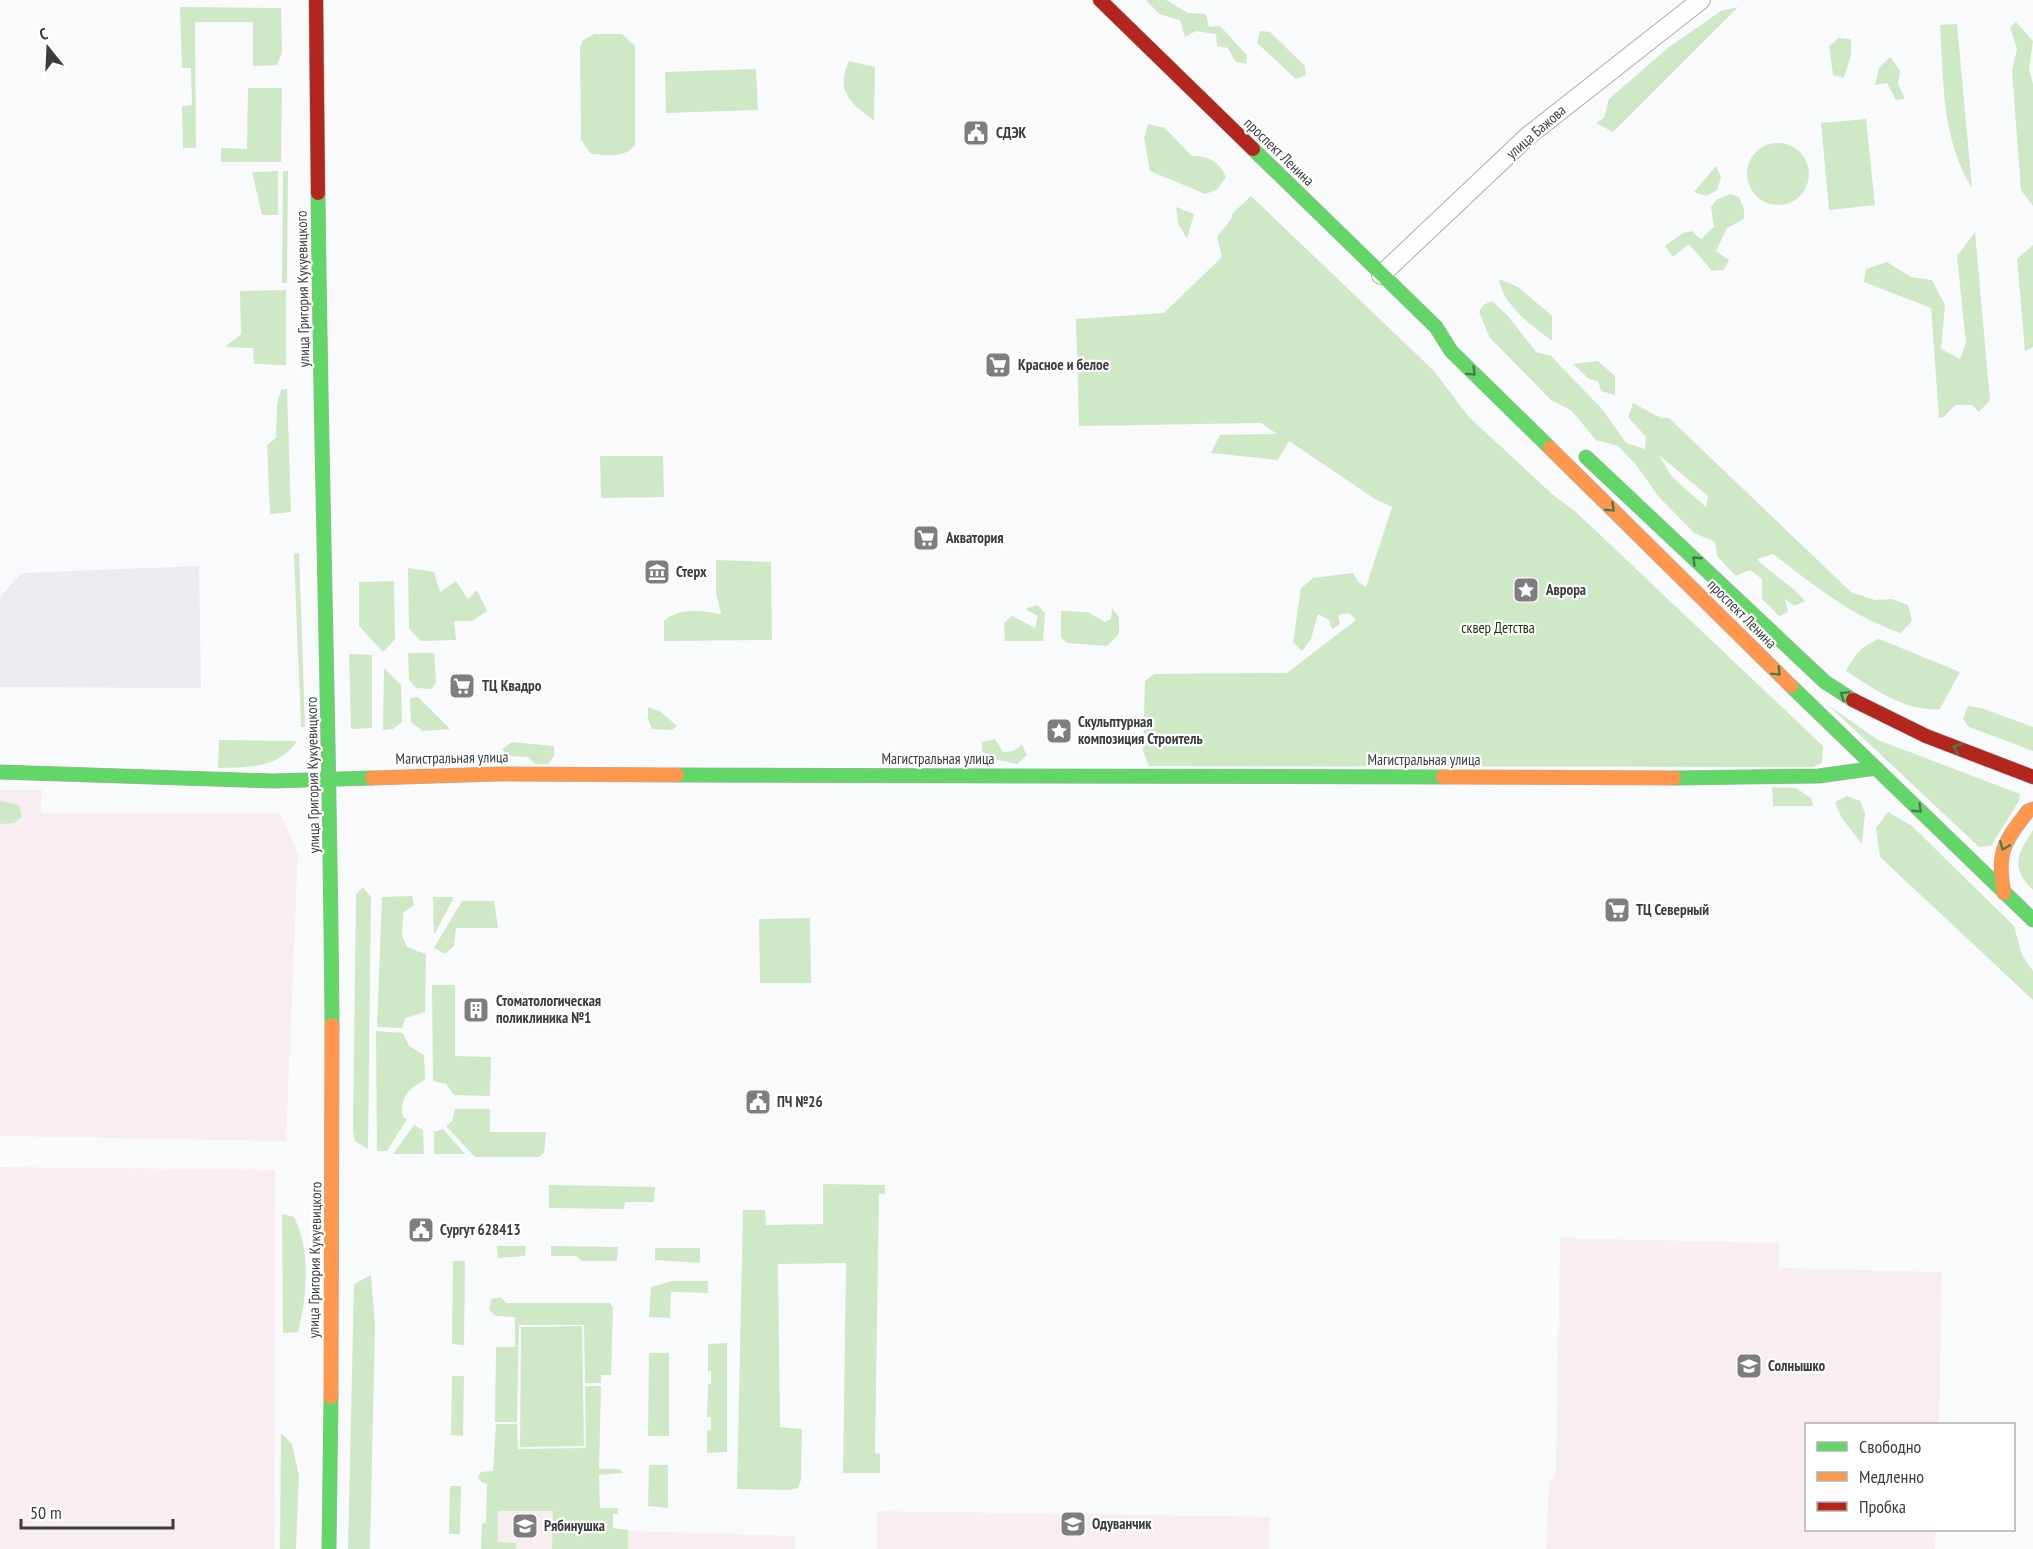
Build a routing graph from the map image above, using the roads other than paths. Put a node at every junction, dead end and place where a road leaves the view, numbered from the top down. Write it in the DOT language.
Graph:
graph roads {
  1 [pos="316,0"];
  2 [pos="1100,0"];
  3 [pos="1701,0"];
  4 [pos="1381,275"];
  5 [pos="1436,327"];
  6 [pos="1462,340"];
  7 [pos="1573,445"];
  8 [pos="1876,768"];
  9 [pos="0,772"];
  10 [pos="330,777"];
  11 [pos="2033,777"];
  12 [pos="2033,808"];
  13 [pos="2004,893"];
  14 [pos="2033,920"];
  15 [pos="329,1549"];
  1 -- 10 [label="main road, улица Григория Кукуевицкого"];
  2 -- 4 [label="main road, проспект Ленина"];
  3 -- 4 [label="street, улица Бажова"];
  4 -- 5 [label="main road, проспект Ленина"];
  5 -- 6 [label="main road, проспект Ленина"];
  5 -- 8 [label="main road, проспект Ленина, one-way"];
  11 -- 7 [label="main road, проспект Ленина, one-way"];
  8 -- 10 [label="main road, Магистральная улица"];
  8 -- 13 [label="main road, проспект Ленина, one-way"];
  9 -- 10 [label="main road, Магистральная улица"];
  10 -- 15 [label="main road, улица Григория Кукуевицкого"];
  12 -- 13 [label="main road, one-way"];
  13 -- 14 [label="main road, проспект Ленина"];
}
